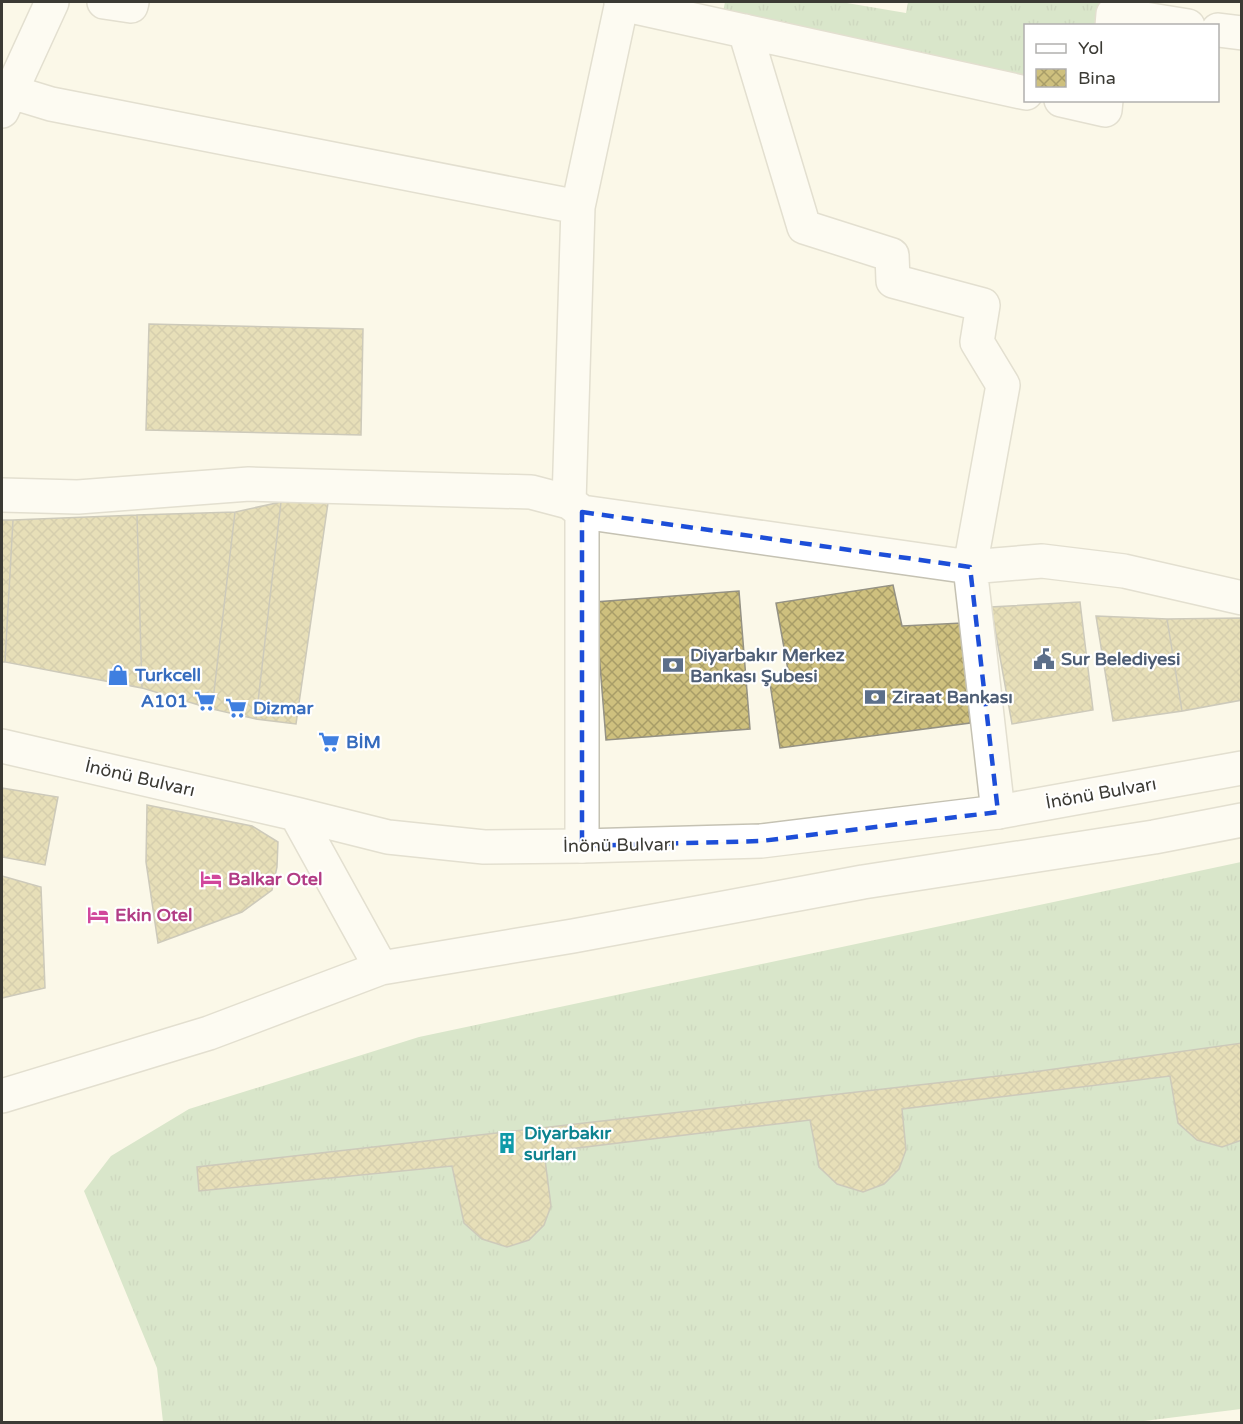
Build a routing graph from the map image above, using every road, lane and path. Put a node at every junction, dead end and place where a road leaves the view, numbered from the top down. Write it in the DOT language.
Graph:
graph roads {
  1 [pos="52,2"];
  2 [pos="104,2"];
  3 [pos="132,2"];
  4 [pos="621,3"];
  5 [pos="1112,24"];
  6 [pos="1176,24"];
  7 [pos="1219,30"];
  8 [pos="746,31"];
  9 [pos="1242,33"];
  10 [pos="1024,93"];
  11 [pos="4,97"];
  12 [pos="1070,102"];
  13 [pos="1106,102"];
  14 [pos="578,207"];
  15 [pos="2,495"];
  16 [pos="575,507"];
  17 [pos="970,567"];
  18 [pos="1242,598"];
  19 [pos="2,746"];
  20 [pos="1242,768"];
  21 [pos="998,812"];
  22 [pos="296,814"];
  23 [pos="1242,820"];
  24 [pos="582,846"];
  25 [pos="381,968"];
  26 [pos="2,1096"];
  1 -- 11 [label="street"];
  2 -- 3 [label="street"];
  4 -- 8 [label="street"];
  4 -- 14 [label="street"];
  5 -- 6 [label="street"];
  7 -- 9 [label="street"];
  8 -- 10 [label="street"];
  8 -- 17 [label="street"];
  11 -- 14 [label="street"];
  12 -- 13 [label="street"];
  14 -- 16 [label="street"];
  15 -- 16 [label="street"];
  16 -- 17 [label="street"];
  16 -- 24 [label="street"];
  17 -- 18 [label="street"];
  17 -- 21 [label="street"];
  19 -- 22 [label="street, İnönü Bulvarı"];
  20 -- 21 [label="street, İnönü Bulvarı"];
  21 -- 24 [label="street, İnönü Bulvarı"];
  22 -- 24 [label="street, İnönü Bulvarı"];
  22 -- 25 [label="street"];
  23 -- 25 [label="street"];
  25 -- 26 [label="street"];
}
